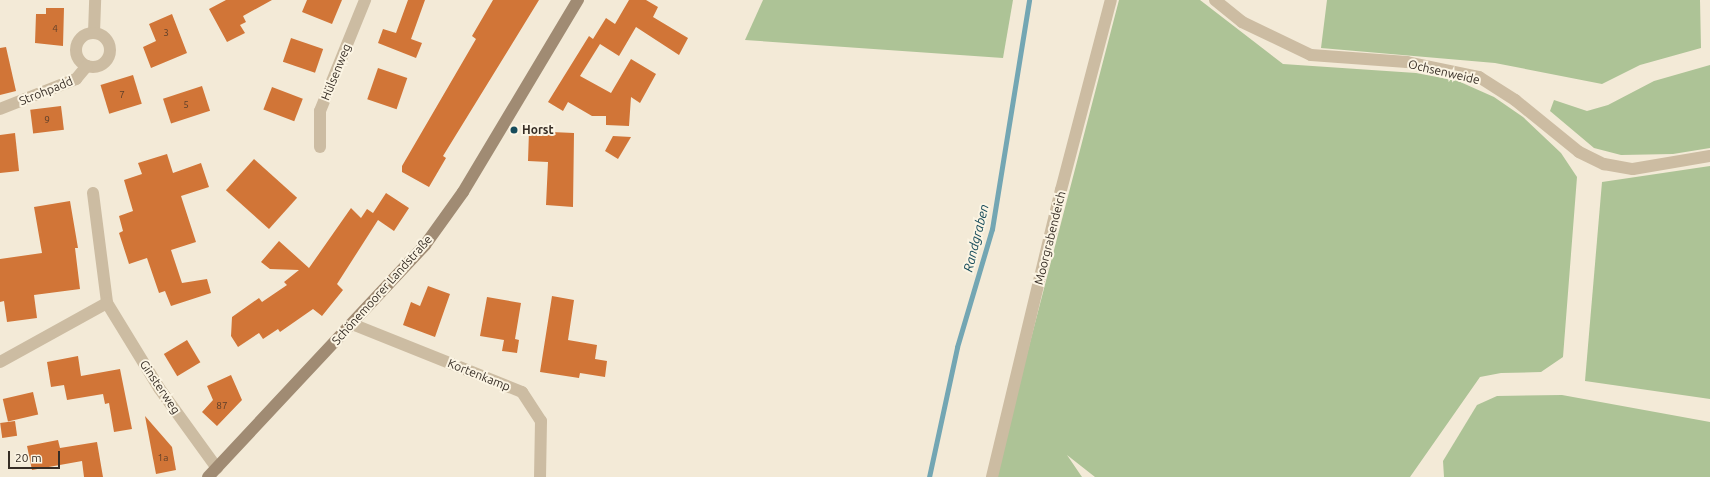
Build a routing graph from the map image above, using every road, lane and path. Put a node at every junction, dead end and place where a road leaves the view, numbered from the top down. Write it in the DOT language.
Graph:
graph roads {
  1 [pos="95,0"];
  2 [pos="365,0"];
  3 [pos="578,0"];
  4 [pos="1111,0"];
  5 [pos="1214,0"];
  6 [pos="94,33"];
  7 [pos="87,66"];
  8 [pos="0,109"];
  9 [pos="320,147"];
  10 [pos="1710,156"];
  11 [pos="93,193"];
  12 [pos="107,303"];
  13 [pos="352,324"];
  14 [pos="0,362"];
  15 [pos="217,468"];
  16 [pos="208,477"];
  17 [pos="540,477"];
  18 [pos="992,477"];
  1 -- 6 [label="street"];
  2 -- 9 [label="street, Hülsenweg"];
  3 -- 13 [label="street, Schönemoorer Landstraße"];
  4 -- 18 [label="street, Moorgrabendeich"];
  5 -- 10 [label="street, Ochsenweide"];
  6 -- 7 [label="street, Strohpadd"];
  6 -- 7 [label="street"];
  7 -- 8 [label="street, Strohpadd"];
  11 -- 12 [label="street, Ginsterweg"];
  12 -- 14 [label="street"];
  12 -- 15 [label="street, Ginsterweg"];
  13 -- 15 [label="street, Schönemoorer Landstraße"];
  13 -- 17 [label="street, Kortenkamp"];
  15 -- 16 [label="street, Schönemoorer Landstraße"];
}
